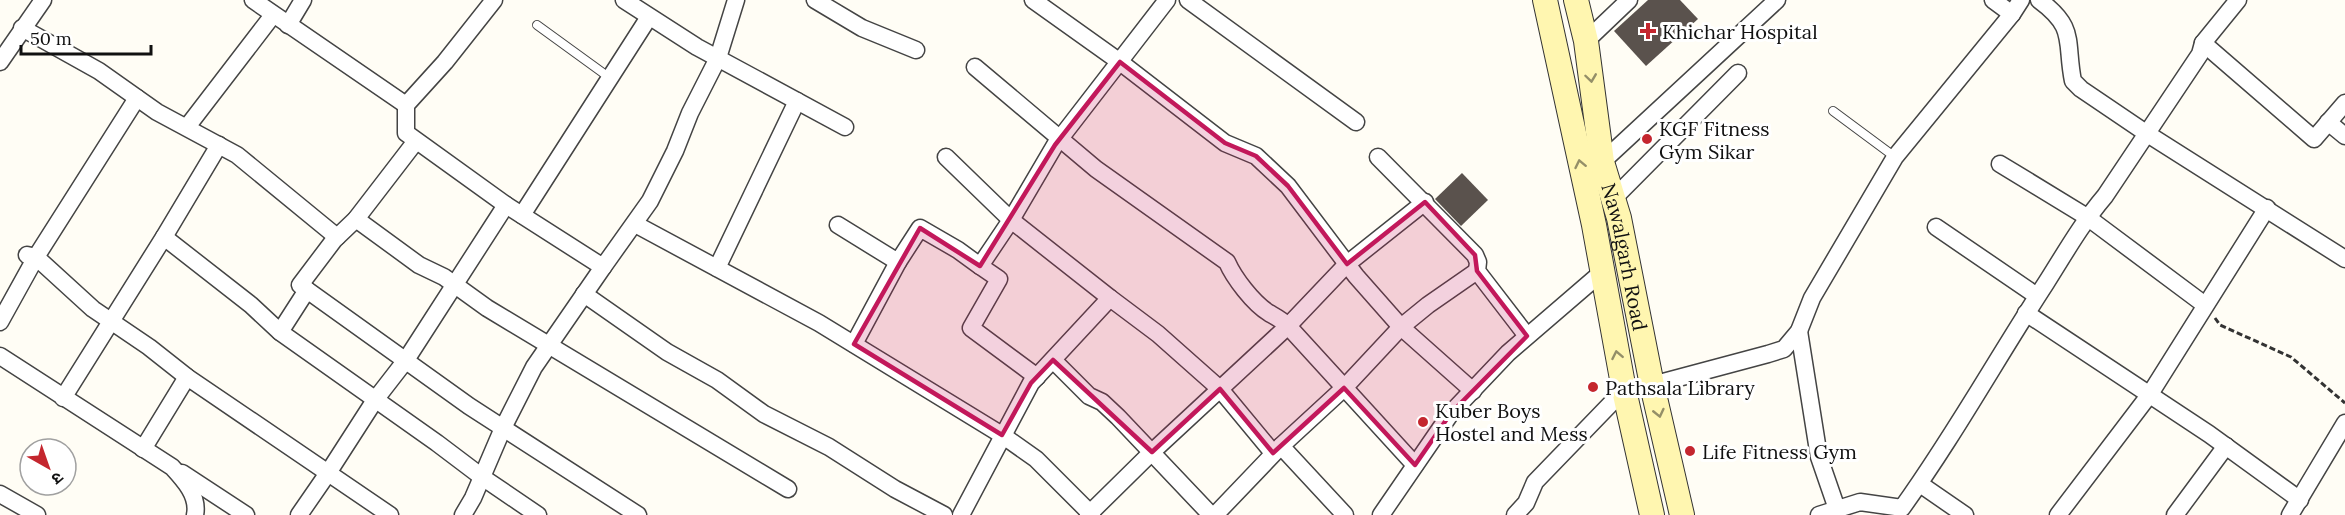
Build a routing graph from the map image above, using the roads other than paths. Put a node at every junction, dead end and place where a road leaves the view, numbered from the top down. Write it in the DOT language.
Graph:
graph roads {
  1 [pos="43,0"];
  2 [pos="253,0"];
  3 [pos="303,0"];
  4 [pos="494,0"];
  5 [pos="624,0"];
  6 [pos="736,0"];
  7 [pos="815,0"];
  8 [pos="1033,0"];
  9 [pos="1167,0"];
  10 [pos="1188,0"];
  11 [pos="1545,0"];
  12 [pos="1576,0"];
  13 [pos="1629,0"];
  14 [pos="1777,0"];
  15 [pos="1993,0"];
  16 [pos="2039,0"];
  17 [pos="2238,0"];
  18 [pos="2016,7"];
  19 [pos="273,15"];
  20 [pos="648,17"];
  21 [pos="288,25"];
  22 [pos="537,25"];
  23 [pos="22,28"];
  24 [pos="1586,41"];
  25 [pos="2203,43"];
  26 [pos="916,50"];
  27 [pos="718,58"];
  28 [pos="0,62"];
  29 [pos="1120,62"];
  30 [pos="975,67"];
  31 [pos="1738,74"];
  32 [pos="610,78"];
  33 [pos="137,98"];
  34 [pos="797,100"];
  35 [pos="2345,103"];
  36 [pos="406,105"];
  37 [pos="1833,111"];
  38 [pos="1356,122"];
  39 [pos="2328,122"];
  40 [pos="187,127"];
  41 [pos="845,127"];
  42 [pos="2146,133"];
  43 [pos="2345,136"];
  44 [pos="1060,139"];
  45 [pos="416,141"];
  46 [pos="219,145"];
  47 [pos="1378,157"];
  48 [pos="1895,157"];
  49 [pos="946,158"];
  50 [pos="1602,162"];
  51 [pos="2000,164"];
  52 [pos="1613,199"];
  53 [pos="1425,202"];
  54 [pos="506,205"];
  55 [pos="2267,208"];
  56 [pos="522,215"];
  57 [pos="2087,217"];
  58 [pos="356,219"];
  59 [pos="1011,220"];
  60 [pos="635,224"];
  61 [pos="838,225"];
  62 [pos="1936,227"];
  63 [pos="164,237"];
  64 [pos="337,237"];
  65 [pos="32,256"];
  66 [pos="2345,259"];
  67 [pos="898,262"];
  68 [pos="1347,264"];
  69 [pos="980,266"];
  70 [pos="603,267"];
  71 [pos="717,268"];
  72 [pos="1477,271"];
  73 [pos="1601,273"];
  74 [pos="456,285"];
  75 [pos="307,290"];
  76 [pos="584,294"];
  77 [pos="2037,296"];
  78 [pos="1110,298"];
  79 [pos="2205,305"];
  80 [pos="2026,313"];
  81 [pos="0,322"];
  82 [pos="111,322"];
  83 [pos="1288,326"];
  84 [pos="1401,327"];
  85 [pos="1799,331"];
  86 [pos="280,332"];
  87 [pos="1527,336"];
  88 [pos="854,344"];
  89 [pos="549,345"];
  90 [pos="0,356"];
  91 [pos="406,360"];
  92 [pos="1053,360"];
  93 [pos="186,377"];
  94 [pos="1036,377"];
  95 [pos="1652,385"];
  96 [pos="1344,388"];
  97 [pos="1220,389"];
  98 [pos="1473,390"];
  99 [pos="1624,390"];
  100 [pos="2150,394"];
  101 [pos="63,398"];
  102 [pos="375,400"];
  103 [pos="2345,423"];
  104 [pos="503,428"];
  105 [pos="1002,435"];
  106 [pos="2340,445"];
  107 [pos="2226,446"];
  108 [pos="143,449"];
  109 [pos="1277,450"];
  110 [pos="1152,452"];
  111 [pos="1415,465"];
  112 [pos="172,467"];
  113 [pos="328,473"];
  114 [pos="482,477"];
  115 [pos="1920,484"];
  116 [pos="788,489"];
  117 [pos="0,494"];
  118 [pos="2300,500"];
  119 [pos="1837,509"];
  120 [pos="1090,514"];
  121 [pos="37,515"];
  122 [pos="195,515"];
  123 [pos="246,515"];
  124 [pos="299,515"];
  125 [pos="390,515"];
  126 [pos="463,515"];
  127 [pos="538,515"];
  128 [pos="638,515"];
  129 [pos="944,515"];
  130 [pos="961,515"];
  131 [pos="1213,515"];
  132 [pos="1345,515"];
  133 [pos="1381,515"];
  134 [pos="1515,515"];
  135 [pos="1652,515"];
  136 [pos="1682,515"];
  137 [pos="1819,515"];
  138 [pos="1965,515"];
  139 [pos="2058,515"];
  140 [pos="2175,515"];
  141 [pos="2290,515"];
  1 -- 23 [label="street"];
  2 -- 19 [label="street"];
  3 -- 21 [label="street"];
  4 -- 36 [label="street"];
  5 -- 20 [label="street"];
  6 -- 27 [label="street"];
  7 -- 26 [label="street"];
  8 -- 29 [label="street"];
  9 -- 29 [label="street"];
  10 -- 38 [label="street"];
  73 -- 11 [label="street, one-way"];
  12 -- 24 [label="street, Nawalgarh Road"];
  13 -- 24 [label="street"];
  14 -- 50 [label="street"];
  15 -- 18 [label="street"];
  16 -- 42 [label="street"];
  17 -- 25 [label="street"];
  18 -- 48 [label="street"];
  19 -- 21 [label="street"];
  19 -- 40 [label="street"];
  20 -- 27 [label="street"];
  20 -- 32 [label="street"];
  21 -- 36 [label="street"];
  22 -- 32 [label="lane"];
  23 -- 28 [label="street"];
  23 -- 33 [label="street"];
  24 -- 50 [label="street, Nawalgarh Road, one-way"];
  25 -- 39 [label="street"];
  25 -- 42 [label="street"];
  27 -- 34 [label="street"];
  27 -- 60 [label="street"];
  29 -- 44 [label="street"];
  29 -- 68 [label="street"];
  30 -- 44 [label="street"];
  31 -- 52 [label="street"];
  32 -- 56 [label="street"];
  33 -- 40 [label="street"];
  33 -- 65 [label="street"];
  34 -- 41 [label="street"];
  34 -- 71 [label="street"];
  35 -- 39 [label="street"];
  36 -- 45 [label="street"];
  37 -- 48 [label="lane"];
  39 -- 43 [label="street"];
  40 -- 46 [label="street"];
  42 -- 55 [label="street"];
  42 -- 57 [label="street"];
  44 -- 59 [label="street"];
  44 -- 83 [label="street"];
  45 -- 54 [label="street"];
  45 -- 58 [label="street"];
  46 -- 63 [label="street"];
  46 -- 64 [label="street"];
  47 -- 53 [label="street"];
  48 -- 85 [label="street"];
  49 -- 59 [label="street"];
  50 -- 52 [label="street, Nawalgarh Road"];
  51 -- 57 [label="street"];
  52 -- 95 [label="street, Nawalgarh Road"];
  53 -- 68 [label="street"];
  53 -- 72 [label="street"];
  54 -- 56 [label="street"];
  54 -- 74 [label="street"];
  55 -- 66 [label="street"];
  55 -- 79 [label="street"];
  56 -- 70 [label="street"];
  57 -- 77 [label="street"];
  57 -- 79 [label="street"];
  58 -- 64 [label="street"];
  58 -- 74 [label="street"];
  59 -- 69 [label="street"];
  59 -- 78 [label="street"];
  60 -- 70 [label="street"];
  60 -- 71 [label="street"];
  61 -- 67 [label="street"];
  62 -- 77 [label="street"];
  63 -- 82 [label="street"];
  63 -- 86 [label="street"];
  64 -- 75 [label="street"];
  65 -- 81 [label="street"];
  65 -- 82 [label="street"];
  67 -- 69 [label="street"];
  67 -- 88 [label="street"];
  68 -- 83 [label="street"];
  68 -- 84 [label="street"];
  69 -- 94 [label="street"];
  70 -- 76 [label="street"];
  71 -- 88 [label="street"];
  72 -- 84 [label="street"];
  72 -- 87 [label="street"];
  73 -- 87 [label="street"];
  99 -- 73 [label="street, one-way"];
  74 -- 89 [label="street"];
  74 -- 91 [label="street"];
  75 -- 86 [label="street"];
  75 -- 91 [label="street"];
  76 -- 89 [label="street"];
  76 -- 129 [label="street"];
  77 -- 80 [label="street"];
  78 -- 92 [label="street"];
  78 -- 97 [label="street"];
  79 -- 100 [label="street"];
  80 -- 100 [label="street"];
  80 -- 115 [label="street"];
  82 -- 93 [label="street"];
  82 -- 101 [label="street"];
  83 -- 96 [label="street"];
  83 -- 97 [label="street"];
  84 -- 96 [label="street"];
  84 -- 98 [label="street"];
  85 -- 95 [label="street"];
  85 -- 119 [label="street"];
  86 -- 102 [label="street"];
  87 -- 98 [label="street"];
  88 -- 105 [label="street"];
  89 -- 104 [label="street"];
  89 -- 116 [label="street"];
  90 -- 101 [label="street"];
  91 -- 102 [label="street"];
  91 -- 104 [label="street"];
  92 -- 94 [label="street"];
  92 -- 110 [label="street"];
  93 -- 108 [label="street"];
  93 -- 113 [label="street"];
  94 -- 105 [label="street"];
  95 -- 99 [label="street"];
  95 -- 136 [label="street, Nawalgarh Road, one-way"];
  96 -- 109 [label="street"];
  96 -- 111 [label="street"];
  97 -- 109 [label="street"];
  97 -- 110 [label="street"];
  98 -- 111 [label="street"];
  99 -- 134 [label="street"];
  99 -- 135 [label="street"];
  100 -- 107 [label="street"];
  100 -- 139 [label="street"];
  101 -- 108 [label="street"];
  102 -- 113 [label="street"];
  102 -- 114 [label="street"];
  103 -- 106 [label="street"];
  104 -- 114 [label="street"];
  104 -- 128 [label="street"];
  105 -- 120 [label="street"];
  105 -- 130 [label="street"];
  106 -- 118 [label="street"];
  107 -- 118 [label="street"];
  107 -- 140 [label="street"];
  108 -- 112 [label="street"];
  109 -- 131 [label="street"];
  109 -- 132 [label="street"];
  110 -- 120 [label="street"];
  110 -- 131 [label="street"];
  111 -- 133 [label="street"];
  112 -- 122 [label="street"];
  112 -- 123 [label="street"];
  113 -- 124 [label="street"];
  113 -- 125 [label="street"];
  114 -- 126 [label="street"];
  114 -- 127 [label="street"];
  115 -- 119 [label="street"];
  115 -- 138 [label="street"];
  117 -- 121 [label="street"];
  118 -- 141 [label="street"];
  119 -- 137 [label="street"];
}
